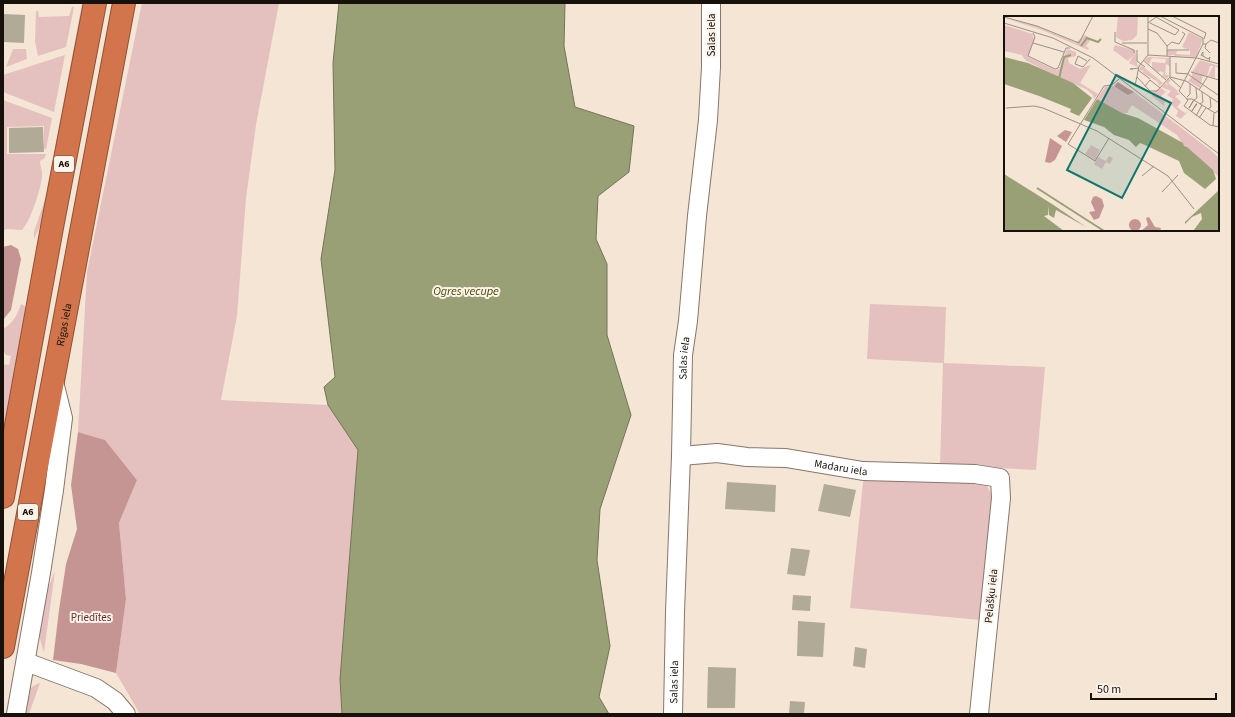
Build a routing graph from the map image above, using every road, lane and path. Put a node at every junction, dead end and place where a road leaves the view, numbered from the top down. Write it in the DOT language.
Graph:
graph roads {
  1 [pos="95,3"];
  2 [pos="124,3"];
  3 [pos="711,3"];
  4 [pos="53,378"];
  5 [pos="681,456"];
  6 [pos="6,469"];
  7 [pos="1000,478"];
  8 [pos="3,497"];
  9 [pos="3,647"];
  10 [pos="26,662"];
  11 [pos="16,714"];
  12 [pos="126,714"];
  13 [pos="673,714"];
  14 [pos="979,714"];
  1 -- 6 [label="highway, A6"];
  2 -- 4 [label="highway, Rīgas iela / A6"];
  3 -- 5 [label="street, Salas iela"];
  4 -- 9 [label="highway, Rīgas iela / A6"];
  4 -- 10 [label="street"];
  5 -- 7 [label="street, Madaru iela"];
  5 -- 13 [label="street, Salas iela"];
  6 -- 8 [label="highway, A6"];
  7 -- 14 [label="street, Pelašķu iela"];
  10 -- 11 [label="street"];
  10 -- 12 [label="street"];
}
